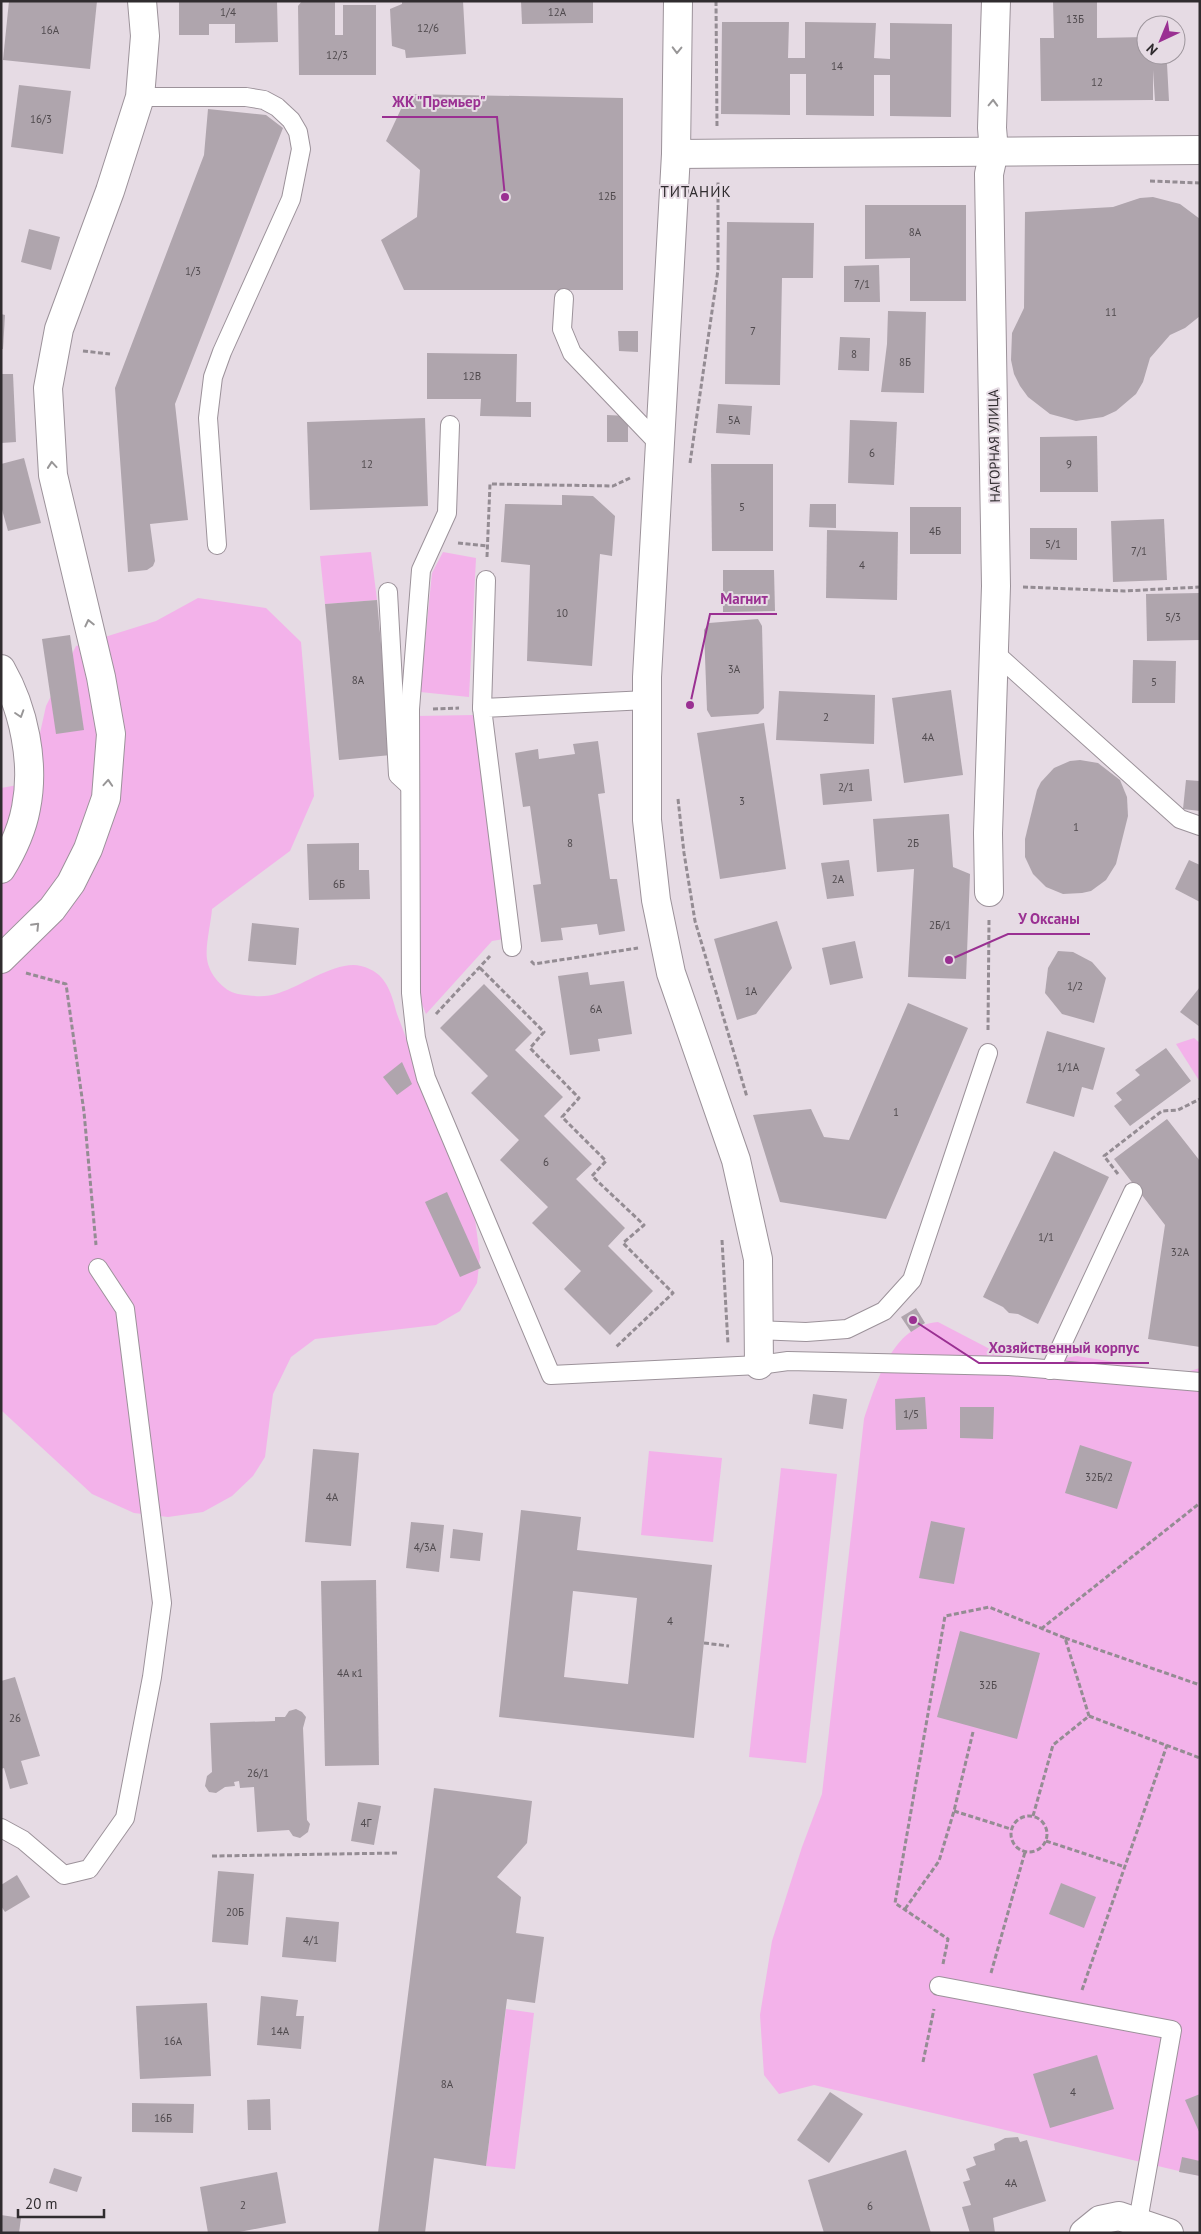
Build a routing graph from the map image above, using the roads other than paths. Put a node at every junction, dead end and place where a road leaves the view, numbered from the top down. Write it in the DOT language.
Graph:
graph roads {
  1 [pos="142,1"];
  2 [pos="678,1"];
  3 [pos="996,1"];
  4 [pos="140,97"];
  5 [pos="1200,150"];
  6 [pos="994,151"];
  7 [pos="676,154"];
  8 [pos="564,298"];
  9 [pos="450,424"];
  10 [pos="661,446"];
  11 [pos="218,545"];
  12 [pos="486,580"];
  13 [pos="388,592"];
  14 [pos="995,653"];
  15 [pos="1,669"];
  16 [pos="647,700"];
  17 [pos="482,708"];
  18 [pos="410,786"];
  19 [pos="1200,826"];
  20 [pos="1,869"];
  21 [pos="989,904"];
  22 [pos="512,947"];
  23 [pos="10,965"];
  24 [pos="988,1053"];
  25 [pos="1133,1192"];
  26 [pos="98,1268"];
  27 [pos="758,1330"];
  28 [pos="759,1366"];
  29 [pos="1050,1370"];
  30 [pos="1200,1382"];
  31 [pos="1,1828"];
  32 [pos="939,1986"];
  33 [pos="1138,2221"];
  34 [pos="1084,2233"];
  35 [pos="1169,2233"];
  1 -- 4 [label="street"];
  2 -- 7 [label="street, one-way"];
  6 -- 3 [label="street, НАГОРНАЯ УЛИЦА, one-way"];
  4 -- 11 [label="lane"];
  23 -- 4 [label="street, one-way"];
  5 -- 6 [label="street"];
  6 -- 7 [label="street"];
  6 -- 14 [label="street, НАГОРНАЯ УЛИЦА"];
  7 -- 10 [label="street"];
  8 -- 10 [label="lane"];
  9 -- 18 [label="lane"];
  10 -- 16 [label="street"];
  12 -- 17 [label="lane"];
  13 -- 18 [label="lane"];
  14 -- 19 [label="lane"];
  14 -- 21 [label="street, НАГОРНАЯ УЛИЦА"];
  15 -- 20 [label="street, one-way"];
  16 -- 17 [label="lane"];
  16 -- 27 [label="street"];
  17 -- 22 [label="lane"];
  18 -- 28 [label="lane"];
  24 -- 27 [label="lane"];
  25 -- 29 [label="lane"];
  26 -- 31 [label="lane"];
  27 -- 28 [label="street"];
  28 -- 29 [label="lane"];
  29 -- 30 [label="lane"];
  32 -- 33 [label="lane"];
  33 -- 34 [label="street"];
  33 -- 35 [label="street"];
}
